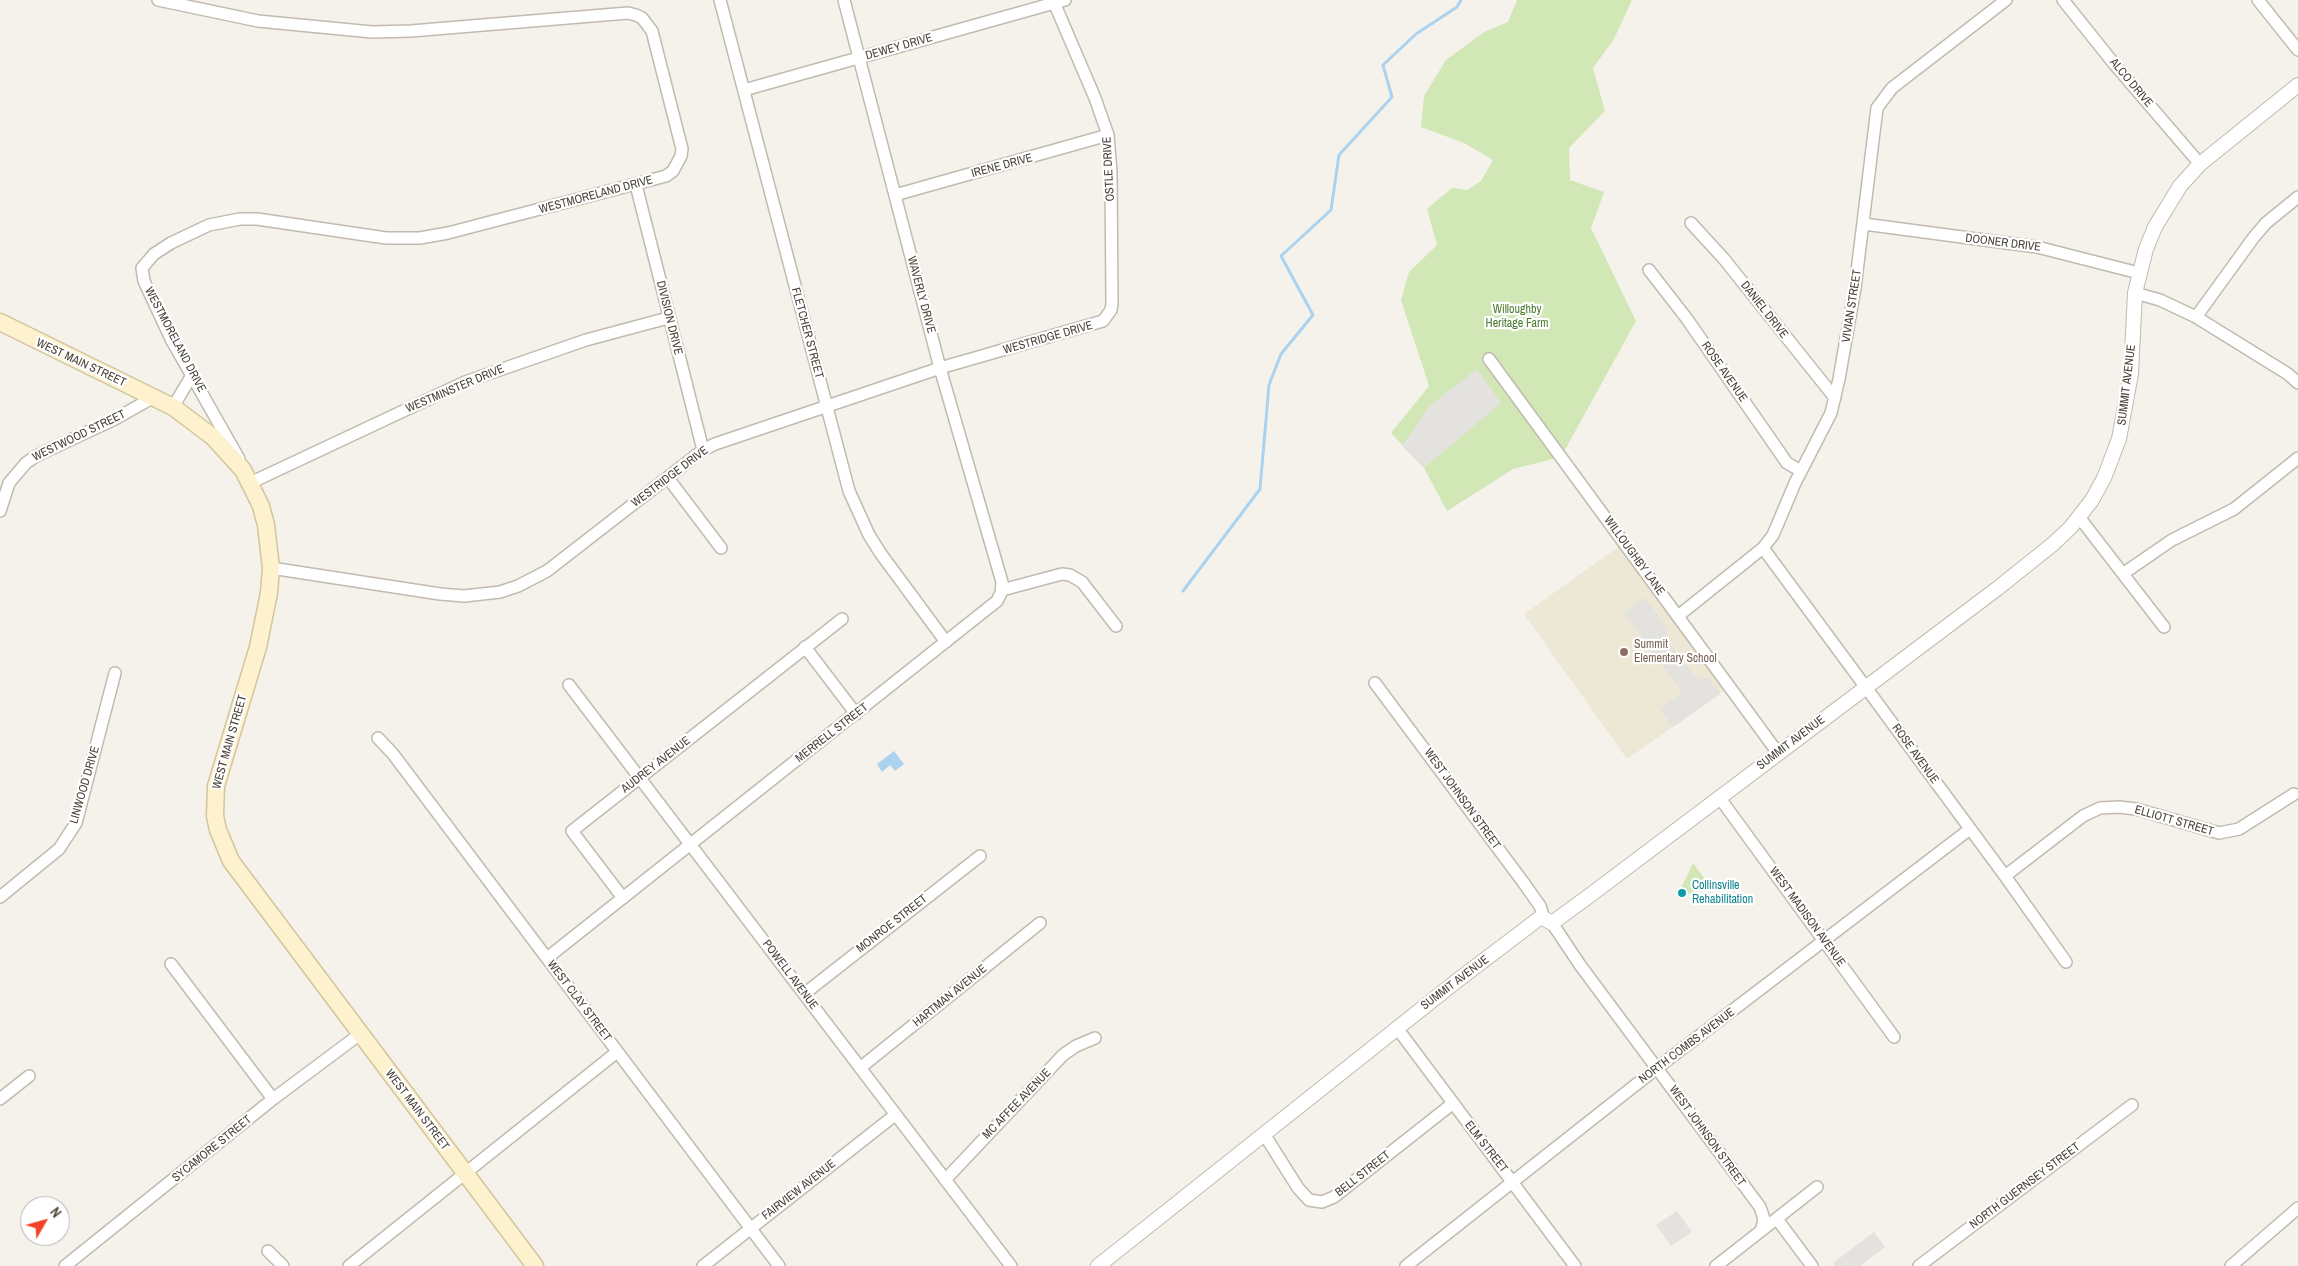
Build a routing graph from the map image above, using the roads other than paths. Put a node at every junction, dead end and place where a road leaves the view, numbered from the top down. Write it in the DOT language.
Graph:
graph roads {
  1 [pos="158,0"];
  2 [pos="720,0"];
  3 [pos="844,0"];
  4 [pos="2006,0"];
  5 [pos="2063,0"];
  6 [pos="2258,0"];
  7 [pos="1057,1"];
  8 [pos="2298,50"];
  9 [pos="859,58"];
  10 [pos="2298,85"];
  11 [pos="744,90"];
  12 [pos="1108,135"];
  13 [pos="2200,164"];
  14 [pos="636,185"];
  15 [pos="895,195"];
  16 [pos="2298,197"];
  17 [pos="1691,223"];
  18 [pos="1864,224"];
  19 [pos="1649,270"];
  20 [pos="2139,273"];
  21 [pos="2135,293"];
  22 [pos="1107,317"];
  23 [pos="2196,317"];
  24 [pos="668,318"];
  25 [pos="0,322"];
  26 [pos="1489,359"];
  27 [pos="940,368"];
  28 [pos="192,375"];
  29 [pos="2298,384"];
  30 [pos="154,397"];
  31 [pos="1835,398"];
  32 [pos="826,406"];
  33 [pos="173,407"];
  34 [pos="703,450"];
  35 [pos="2298,458"];
  36 [pos="1801,471"];
  37 [pos="247,476"];
  38 [pos="668,478"];
  39 [pos="0,512"];
  40 [pos="2080,517"];
  41 [pos="721,548"];
  42 [pos="1763,548"];
  43 [pos="271,568"];
  44 [pos="2124,573"];
  45 [pos="1002,590"];
  46 [pos="1678,616"];
  47 [pos="842,619"];
  48 [pos="1116,626"];
  49 [pos="2164,627"];
  50 [pos="946,642"];
  51 [pos="805,647"];
  52 [pos="115,673"];
  53 [pos="1375,683"];
  54 [pos="569,685"];
  55 [pos="1866,687"];
  56 [pos="856,714"];
  57 [pos="378,738"];
  58 [pos="1778,753"];
  59 [pos="640,778"];
  60 [pos="2294,794"];
  61 [pos="1719,797"];
  62 [pos="1970,829"];
  63 [pos="691,844"];
  64 [pos="980,856"];
  65 [pos="2005,876"];
  66 [pos="0,897"];
  67 [pos="623,898"];
  68 [pos="1547,920"];
  69 [pos="1040,923"];
  70 [pos="1824,942"];
  71 [pos="547,958"];
  72 [pos="2066,962"];
  73 [pos="171,964"];
  74 [pos="804,994"];
  75 [pos="1397,1028"];
  76 [pos="360,1034"];
  77 [pos="1894,1037"];
  78 [pos="1095,1038"];
  79 [pos="617,1052"];
  80 [pos="860,1068"];
  81 [pos="1657,1068"];
  82 [pos="29,1076"];
  83 [pos="0,1099"];
  84 [pos="273,1099"];
  85 [pos="1452,1104"];
  86 [pos="2132,1105"];
  87 [pos="895,1115"];
  88 [pos="1264,1134"];
  89 [pos="464,1172"];
  90 [pos="945,1180"];
  91 [pos="1513,1182"];
  92 [pos="1817,1187"];
  93 [pos="2298,1208"];
  94 [pos="1777,1219"];
  95 [pos="750,1228"];
  96 [pos="1761,1231"];
  97 [pos="268,1251"];
  98 [pos="65,1266"];
  99 [pos="283,1266"];
  100 [pos="349,1266"];
  101 [pos="534,1266"];
  102 [pos="703,1266"];
  103 [pos="779,1266"];
  104 [pos="1011,1266"];
  105 [pos="1098,1266"];
  106 [pos="1406,1266"];
  107 [pos="1575,1266"];
  108 [pos="1716,1266"];
  109 [pos="1812,1266"];
  110 [pos="1919,1266"];
  111 [pos="2231,1266"];
  1 -- 14 [label="street, WESTMORELAND DRIVE"];
  2 -- 11 [label="street, FLETCHER STREET"];
  3 -- 9 [label="street, WAVERLY DRIVE"];
  4 -- 18 [label="street, VIVIAN STREET"];
  5 -- 13 [label="street, ALCO DRIVE"];
  6 -- 8 [label="street"];
  7 -- 9 [label="street, DEWEY DRIVE"];
  7 -- 12 [label="street, OSTLE DRIVE"];
  9 -- 11 [label="street, DEWEY DRIVE"];
  9 -- 15 [label="street, WAVERLY DRIVE"];
  10 -- 13 [label="street, SUMMIT AVENUE"];
  11 -- 32 [label="street, FLETCHER STREET"];
  12 -- 15 [label="street, IRENE DRIVE"];
  12 -- 22 [label="street, OSTLE DRIVE"];
  13 -- 20 [label="street, SUMMIT AVENUE"];
  14 -- 24 [label="street, DIVISION DRIVE"];
  14 -- 28 [label="street, WESTMORELAND DRIVE"];
  15 -- 27 [label="street, WAVERLY DRIVE"];
  16 -- 23 [label="street"];
  17 -- 31 [label="street, DANIEL DRIVE"];
  18 -- 20 [label="street, DOONER DRIVE"];
  18 -- 31 [label="street, VIVIAN STREET"];
  19 -- 36 [label="street, ROSE AVENUE"];
  20 -- 21 [label="street, SUMMIT AVENUE"];
  21 -- 23 [label="street"];
  21 -- 40 [label="street, SUMMIT AVENUE"];
  22 -- 27 [label="street, WESTRIDGE DRIVE"];
  23 -- 29 [label="street"];
  24 -- 34 [label="street, DIVISION DRIVE"];
  24 -- 37 [label="street, WESTMINSTER DRIVE"];
  25 -- 30 [label="main road, WEST MAIN STREET"];
  26 -- 46 [label="street, WILLOUGHBY LANE"];
  27 -- 32 [label="street, WESTRIDGE DRIVE"];
  27 -- 45 [label="street, WAVERLY DRIVE"];
  28 -- 33 [label="street"];
  28 -- 37 [label="street, WESTMORELAND DRIVE"];
  30 -- 33 [label="main road, WEST MAIN STREET"];
  30 -- 39 [label="street, WESTWOOD STREET"];
  31 -- 36 [label="street, VIVIAN STREET"];
  32 -- 34 [label="street, WESTRIDGE DRIVE"];
  32 -- 50 [label="street, FLETCHER STREET"];
  33 -- 37 [label="main road, WEST MAIN STREET"];
  34 -- 38 [label="street, WESTRIDGE DRIVE"];
  35 -- 44 [label="street"];
  36 -- 42 [label="street, VIVIAN STREET"];
  37 -- 43 [label="main road, WEST MAIN STREET"];
  38 -- 41 [label="street"];
  38 -- 43 [label="street, WESTRIDGE DRIVE"];
  40 -- 44 [label="street"];
  40 -- 55 [label="street, SUMMIT AVENUE"];
  42 -- 46 [label="street, VIVIAN STREET"];
  42 -- 55 [label="street, ROSE AVENUE"];
  43 -- 76 [label="main road, WEST MAIN STREET"];
  44 -- 49 [label="street"];
  45 -- 48 [label="street"];
  45 -- 50 [label="street, MERRELL STREET"];
  46 -- 58 [label="street, WILLOUGHBY LANE"];
  47 -- 51 [label="street, AUDREY AVENUE"];
  50 -- 56 [label="street, MERRELL STREET"];
  51 -- 56 [label="street"];
  51 -- 59 [label="street, AUDREY AVENUE"];
  52 -- 66 [label="street, LINWOOD DRIVE"];
  53 -- 68 [label="street, WEST JOHNSON STREET"];
  54 -- 59 [label="street, POWELL AVENUE"];
  55 -- 58 [label="street, SUMMIT AVENUE"];
  55 -- 62 [label="street, ROSE AVENUE"];
  56 -- 63 [label="street, MERRELL STREET"];
  57 -- 71 [label="street, WEST CLAY STREET"];
  58 -- 61 [label="street, SUMMIT AVENUE"];
  59 -- 63 [label="street, POWELL AVENUE"];
  59 -- 67 [label="street, AUDREY AVENUE"];
  60 -- 65 [label="street, ELLIOTT STREET"];
  61 -- 68 [label="street, SUMMIT AVENUE"];
  61 -- 70 [label="street, WEST MADISON AVENUE"];
  62 -- 65 [label="street, ROSE AVENUE"];
  62 -- 70 [label="street, NORTH COMBS AVENUE"];
  63 -- 67 [label="street, MERRELL STREET"];
  63 -- 74 [label="street, POWELL AVENUE"];
  64 -- 74 [label="street, MONROE STREET"];
  65 -- 72 [label="street, ROSE AVENUE"];
  67 -- 71 [label="street, MERRELL STREET"];
  68 -- 75 [label="street, SUMMIT AVENUE"];
  68 -- 81 [label="street, WEST JOHNSON STREET"];
  69 -- 80 [label="street, HARTMAN AVENUE"];
  70 -- 77 [label="street, WEST MADISON AVENUE"];
  70 -- 81 [label="street, NORTH COMBS AVENUE"];
  71 -- 79 [label="street, WEST CLAY STREET"];
  73 -- 84 [label="street"];
  74 -- 80 [label="street, POWELL AVENUE"];
  75 -- 85 [label="street, ELM STREET"];
  75 -- 88 [label="street, SUMMIT AVENUE"];
  76 -- 84 [label="street, SYCAMORE STREET"];
  76 -- 89 [label="main road, WEST MAIN STREET"];
  78 -- 90 [label="street, MC AFFEE AVENUE"];
  79 -- 89 [label="street"];
  79 -- 95 [label="street, WEST CLAY STREET"];
  80 -- 87 [label="street, POWELL AVENUE"];
  81 -- 91 [label="street, NORTH COMBS AVENUE"];
  81 -- 96 [label="street, WEST JOHNSON STREET"];
  82 -- 83 [label="street"];
  84 -- 98 [label="street, SYCAMORE STREET"];
  85 -- 88 [label="street, BELL STREET"];
  85 -- 91 [label="street, ELM STREET"];
  86 -- 110 [label="street, NORTH GUERNSEY STREET"];
  87 -- 90 [label="street, POWELL AVENUE"];
  87 -- 95 [label="street, FAIRVIEW AVENUE"];
  88 -- 105 [label="street, SUMMIT AVENUE"];
  89 -- 100 [label="street"];
  89 -- 101 [label="main road, WEST MAIN STREET"];
  90 -- 104 [label="street, POWELL AVENUE"];
  91 -- 106 [label="street, NORTH COMBS AVENUE"];
  91 -- 107 [label="street, ELM STREET"];
  92 -- 94 [label="street"];
  93 -- 111 [label="street"];
  94 -- 96 [label="street"];
  94 -- 109 [label="street"];
  95 -- 102 [label="street, FAIRVIEW AVENUE"];
  95 -- 103 [label="street, WEST CLAY STREET"];
  96 -- 108 [label="street"];
  97 -- 99 [label="street"];
}
